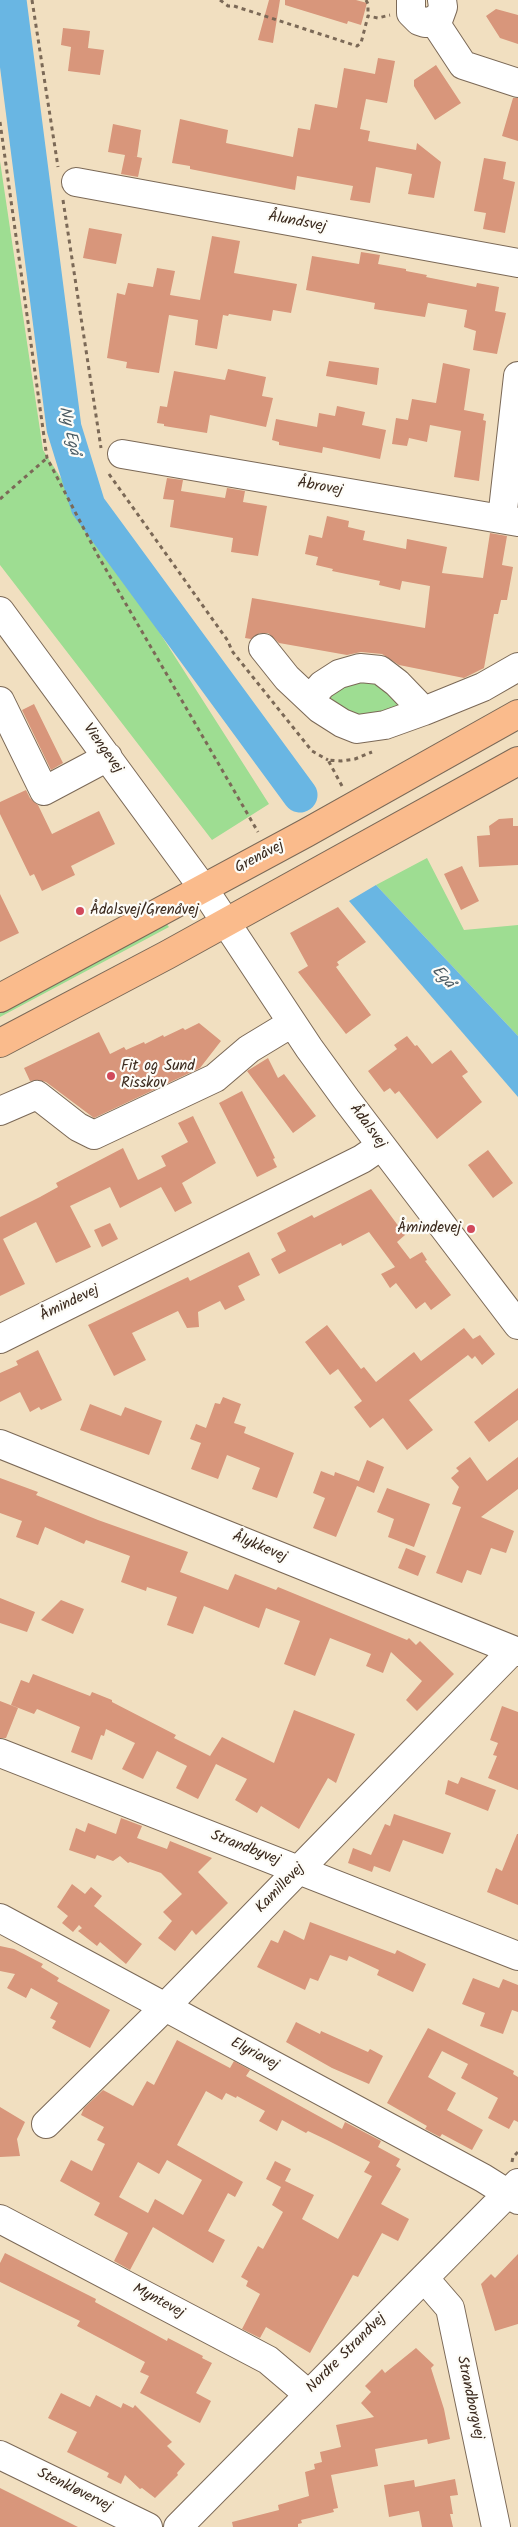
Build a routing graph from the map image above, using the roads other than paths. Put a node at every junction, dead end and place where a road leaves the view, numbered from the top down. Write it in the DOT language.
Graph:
graph roads {
  1 [pos="424,8"];
  2 [pos="518,83"];
  3 [pos="68,182"];
  4 [pos="518,263"];
  5 [pos="518,376"];
  6 [pos="109,457"];
  7 [pos="510,520"];
  8 [pos="0,611"];
  9 [pos="263,648"];
  10 [pos="518,667"];
  11 [pos="310,699"];
  12 [pos="0,702"];
  13 [pos="424,711"];
  14 [pos="518,714"];
  15 [pos="108,757"];
  16 [pos="518,761"];
  17 [pos="203,888"];
  18 [pos="225,923"];
  19 [pos="0,998"];
  20 [pos="292,1023"];
  21 [pos="0,1043"];
  22 [pos="0,1111"];
  23 [pos="381,1146"];
  24 [pos="518,1325"];
  25 [pos="0,1339"];
  26 [pos="0,1444"];
  27 [pos="516,1651"];
  28 [pos="0,1753"];
  29 [pos="300,1870"];
  30 [pos="0,1918"];
  31 [pos="518,1956"];
  32 [pos="166,2007"];
  33 [pos="46,2124"];
  34 [pos="514,2192"];
  35 [pos="0,2219"];
  36 [pos="424,2278"];
  37 [pos="308,2394"];
  38 [pos="0,2455"];
  39 [pos="148,2527"];
  40 [pos="178,2527"];
  41 [pos="496,2527"];
  1 -- 2 [label="street"];
  3 -- 4 [label="street, Ålundsvej"];
  5 -- 7 [label="street"];
  6 -- 7 [label="street, Åbrovej"];
  8 -- 15 [label="street, Viengevej"];
  9 -- 11 [label="street"];
  10 -- 13 [label="street"];
  11 -- 13 [label="street"];
  11 -- 13 [label="street"];
  12 -- 15 [label="street"];
  14 -- 17 [label="main road, Grenåvej"];
  15 -- 17 [label="street, Viengevej"];
  16 -- 18 [label="main road"];
  17 -- 18 [label="street, Viengevej"];
  17 -- 19 [label="main road, Grenåvej"];
  18 -- 20 [label="street, Ådalsvej"];
  18 -- 21 [label="main road"];
  20 -- 22 [label="street"];
  20 -- 23 [label="street, Ådalsvej"];
  23 -- 24 [label="street, Ådalsvej"];
  23 -- 25 [label="street, Åmindevej"];
  26 -- 27 [label="street, Ålykkevej"];
  27 -- 29 [label="street, Kamillevej"];
  28 -- 29 [label="street, Strandbyvej"];
  29 -- 31 [label="street, Strandbyvej"];
  29 -- 32 [label="street, Kamillevej"];
  30 -- 32 [label="street, Elyriavej"];
  32 -- 33 [label="street, Kamillevej"];
  32 -- 34 [label="street, Elyriavej"];
  34 -- 36 [label="street, Nordre Strandvej"];
  35 -- 37 [label="street, Myntevej"];
  36 -- 37 [label="street, Nordre Strandvej"];
  36 -- 41 [label="street, Strandborgvej"];
  37 -- 40 [label="street, Nordre Strandvej"];
  38 -- 39 [label="street, Stenkløvervej"];
}
